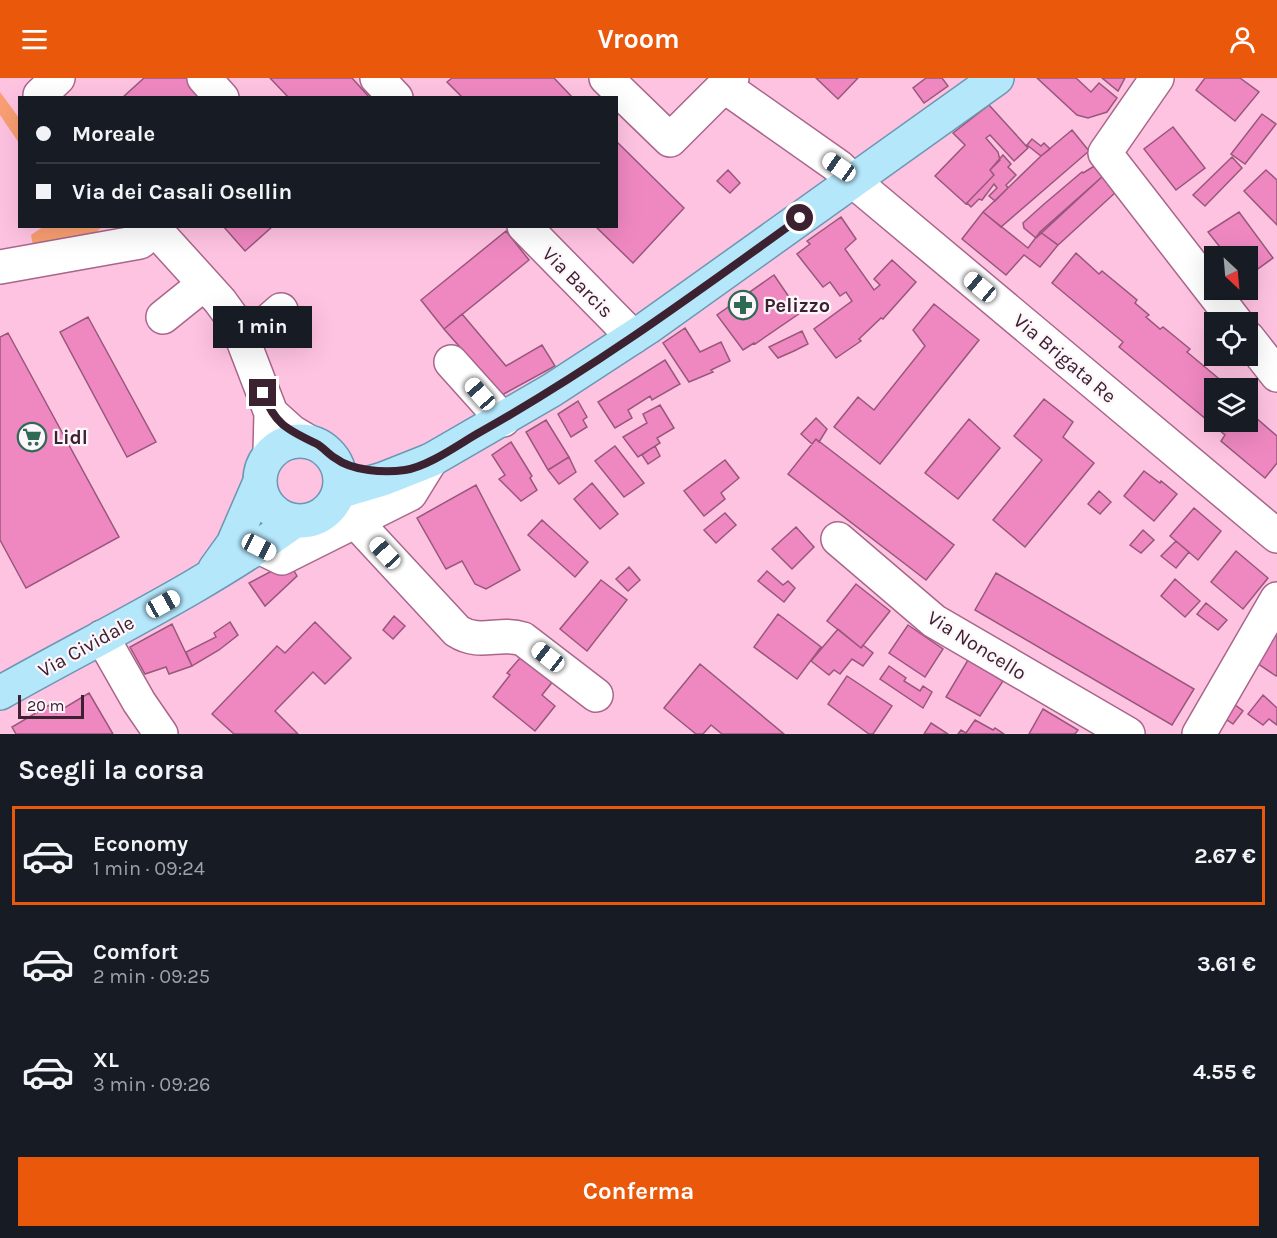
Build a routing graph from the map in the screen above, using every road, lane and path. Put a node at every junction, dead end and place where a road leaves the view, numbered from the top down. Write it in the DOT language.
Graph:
graph roads {
  1 [pos="204,78"];
  2 [pos="377,78"];
  3 [pos="606,78"];
  4 [pos="997,78"];
  5 [pos="1157,78"];
  6 [pos="728,82"];
  7 [pos="220,96"];
  8 [pos="394,96"];
  9 [pos="852,180"];
  10 [pos="153,228"];
  11 [pos="526,228"];
  12 [pos="0,267"];
  13 [pos="204,284"];
  14 [pos="281,310"];
  15 [pos="1228,312"];
  16 [pos="164,316"];
  17 [pos="241,335"];
  18 [pos="633,337"];
  19 [pos="1258,351"];
  20 [pos="451,362"];
  21 [pos="1277,375"];
  22 [pos="271,413"];
  23 [pos="502,420"];
  24 [pos="320,449"];
  25 [pos="270,453"];
  26 [pos="418,465"];
  27 [pos="259,484"];
  28 [pos="339,492"];
  29 [pos="325,523"];
  30 [pos="1277,536"];
  31 [pos="838,539"];
  32 [pos="204,582"];
  33 [pos="1277,599"];
  34 [pos="102,638"];
  35 [pos="0,693"];
  36 [pos="596,695"];
  37 [pos="161,734"];
  38 [pos="1128,734"];
  39 [pos="1199,734"];
  1 -- 7 [label="street"];
  2 -- 8 [label="street"];
  3 -- 6 [label="street"];
  4 -- 9 [label="main road"];
  5 -- 15 [label="street"];
  6 -- 9 [label="street, Via Brigata Re"];
  9 -- 18 [label="main road"];
  9 -- 30 [label="street, Via Brigata Re"];
  10 -- 12 [label="street"];
  10 -- 13 [label="street"];
  11 -- 18 [label="street, Via Barcis"];
  13 -- 16 [label="street"];
  13 -- 17 [label="street"];
  14 -- 17 [label="street"];
  17 -- 22 [label="street"];
  18 -- 23 [label="main road"];
  19 -- 21 [label="street"];
  20 -- 23 [label="street"];
  22 -- 24 [label="street"];
  22 -- 25 [label="street"];
  23 -- 26 [label="main road"];
  24 -- 25 [label="main road"];
  24 -- 26 [label="main road"];
  24 -- 28 [label="main road"];
  25 -- 27 [label="main road, Via Cividale"];
  26 -- 28 [label="main road"];
  26 -- 29 [label="street"];
  27 -- 29 [label="main road"];
  27 -- 32 [label="main road, Via Cividale"];
  28 -- 29 [label="main road, Via Cividale"];
  29 -- 32 [label="main road, Via Cividale"];
  29 -- 36 [label="street"];
  31 -- 38 [label="street, Via Noncello"];
  32 -- 34 [label="main road, Via Cividale"];
  33 -- 39 [label="street"];
  34 -- 35 [label="main road, Via Cividale"];
  34 -- 37 [label="street"];
}
